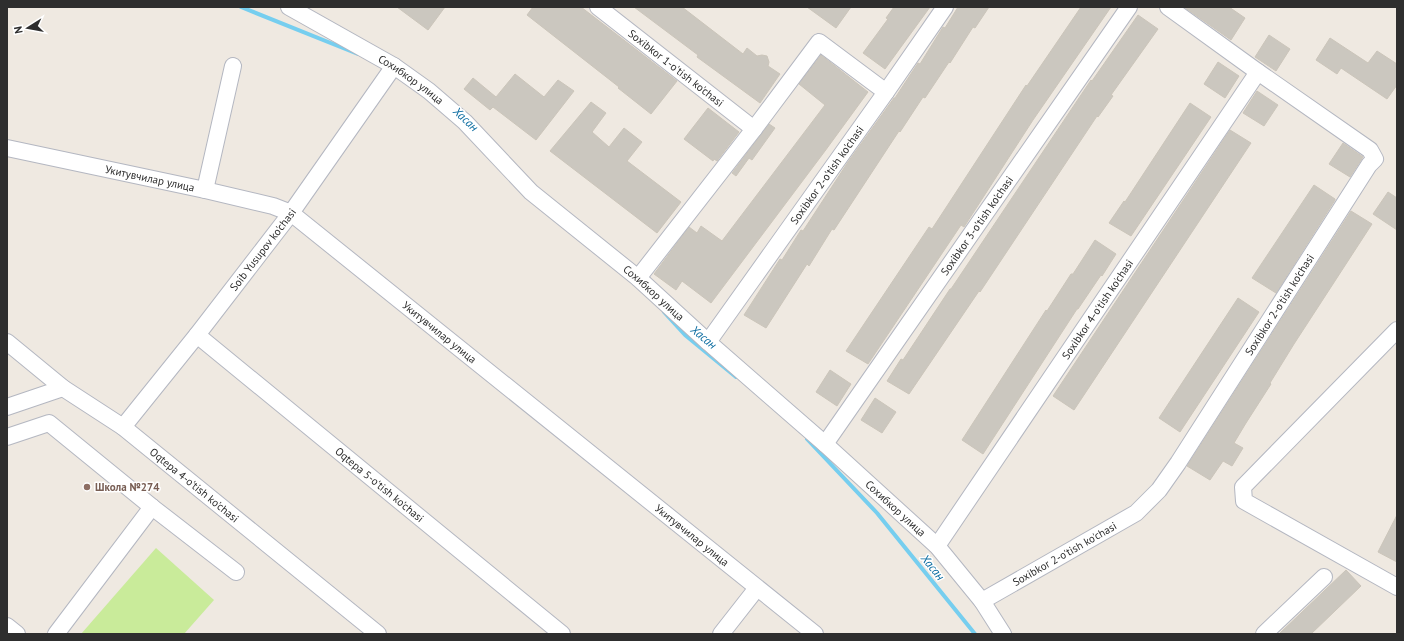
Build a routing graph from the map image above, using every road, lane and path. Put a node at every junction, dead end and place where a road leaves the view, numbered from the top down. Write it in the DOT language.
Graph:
graph roads {
  1 [pos="289,7"];
  2 [pos="598,7"];
  3 [pos="945,7"];
  4 [pos="1129,7"];
  5 [pos="1168,7"];
  6 [pos="233,66"];
  7 [pos="394,66"];
  8 [pos="1258,72"];
  9 [pos="886,92"];
  10 [pos="754,129"];
  11 [pos="7,148"];
  12 [pos="205,190"];
  13 [pos="291,213"];
  14 [pos="638,278"];
  15 [pos="1397,330"];
  16 [pos="197,336"];
  17 [pos="7,342"];
  18 [pos="708,342"];
  19 [pos="63,388"];
  20 [pos="7,407"];
  21 [pos="123,427"];
  22 [pos="7,437"];
  23 [pos="825,444"];
  24 [pos="152,507"];
  25 [pos="936,546"];
  26 [pos="236,572"];
  27 [pos="1324,578"];
  28 [pos="1397,587"];
  29 [pos="757,588"];
  30 [pos="982,601"];
  31 [pos="7,626"];
  32 [pos="17,634"];
  33 [pos="56,634"];
  34 [pos="378,634"];
  35 [pos="562,634"];
  36 [pos="721,634"];
  37 [pos="815,634"];
  38 [pos="1003,634"];
  39 [pos="1264,634"];
  1 -- 7 [label="street, Сохибкор улица"];
  2 -- 10 [label="street, Soxibkor 1-o'tish ko'chasi"];
  3 -- 9 [label="street, Soxibkor 2-o'tish ko'chasi"];
  4 -- 23 [label="street, Soxibkor 3-o'tish ko'chasi"];
  5 -- 8 [label="street, Soxibkor 2-o'tish ko'chasi"];
  6 -- 12 [label="street"];
  7 -- 13 [label="street, Soib Yusupov ko'chasi"];
  7 -- 14 [label="street, Сохибкор улица"];
  8 -- 25 [label="street, Soxibkor 4-o'tish ko'chasi"];
  8 -- 30 [label="street, Soxibkor 2-o'tish ko'chasi"];
  9 -- 10 [label="street"];
  9 -- 18 [label="street, Soxibkor 2-o'tish ko'chasi"];
  10 -- 14 [label="street"];
  11 -- 12 [label="street, Укитувчилар улица"];
  12 -- 13 [label="street, Укитувчилар улица"];
  13 -- 16 [label="street, Soib Yusupov ko'chasi"];
  13 -- 29 [label="street, Укитувчилар улица"];
  14 -- 18 [label="street, Сохибкор улица"];
  15 -- 28 [label="street"];
  16 -- 21 [label="street, Soib Yusupov ko'chasi"];
  16 -- 35 [label="street, Oqtepa 5-o'tish ko'chasi"];
  17 -- 19 [label="street, Oqtepa 4-o'tish ko'chasi"];
  18 -- 23 [label="street, Сохибкор улица"];
  19 -- 20 [label="street"];
  19 -- 21 [label="street, Oqtepa 4-o'tish ko'chasi"];
  21 -- 34 [label="street, Oqtepa 4-o'tish ko'chasi"];
  22 -- 24 [label="street"];
  23 -- 25 [label="street, Сохибкор улица"];
  24 -- 26 [label="street"];
  24 -- 33 [label="street"];
  25 -- 30 [label="street, Сохибкор улица"];
  27 -- 39 [label="street"];
  29 -- 36 [label="street"];
  29 -- 37 [label="street, Укитувчилар улица"];
  30 -- 38 [label="street, Сохибкор улица"];
  31 -- 32 [label="street"];
}
